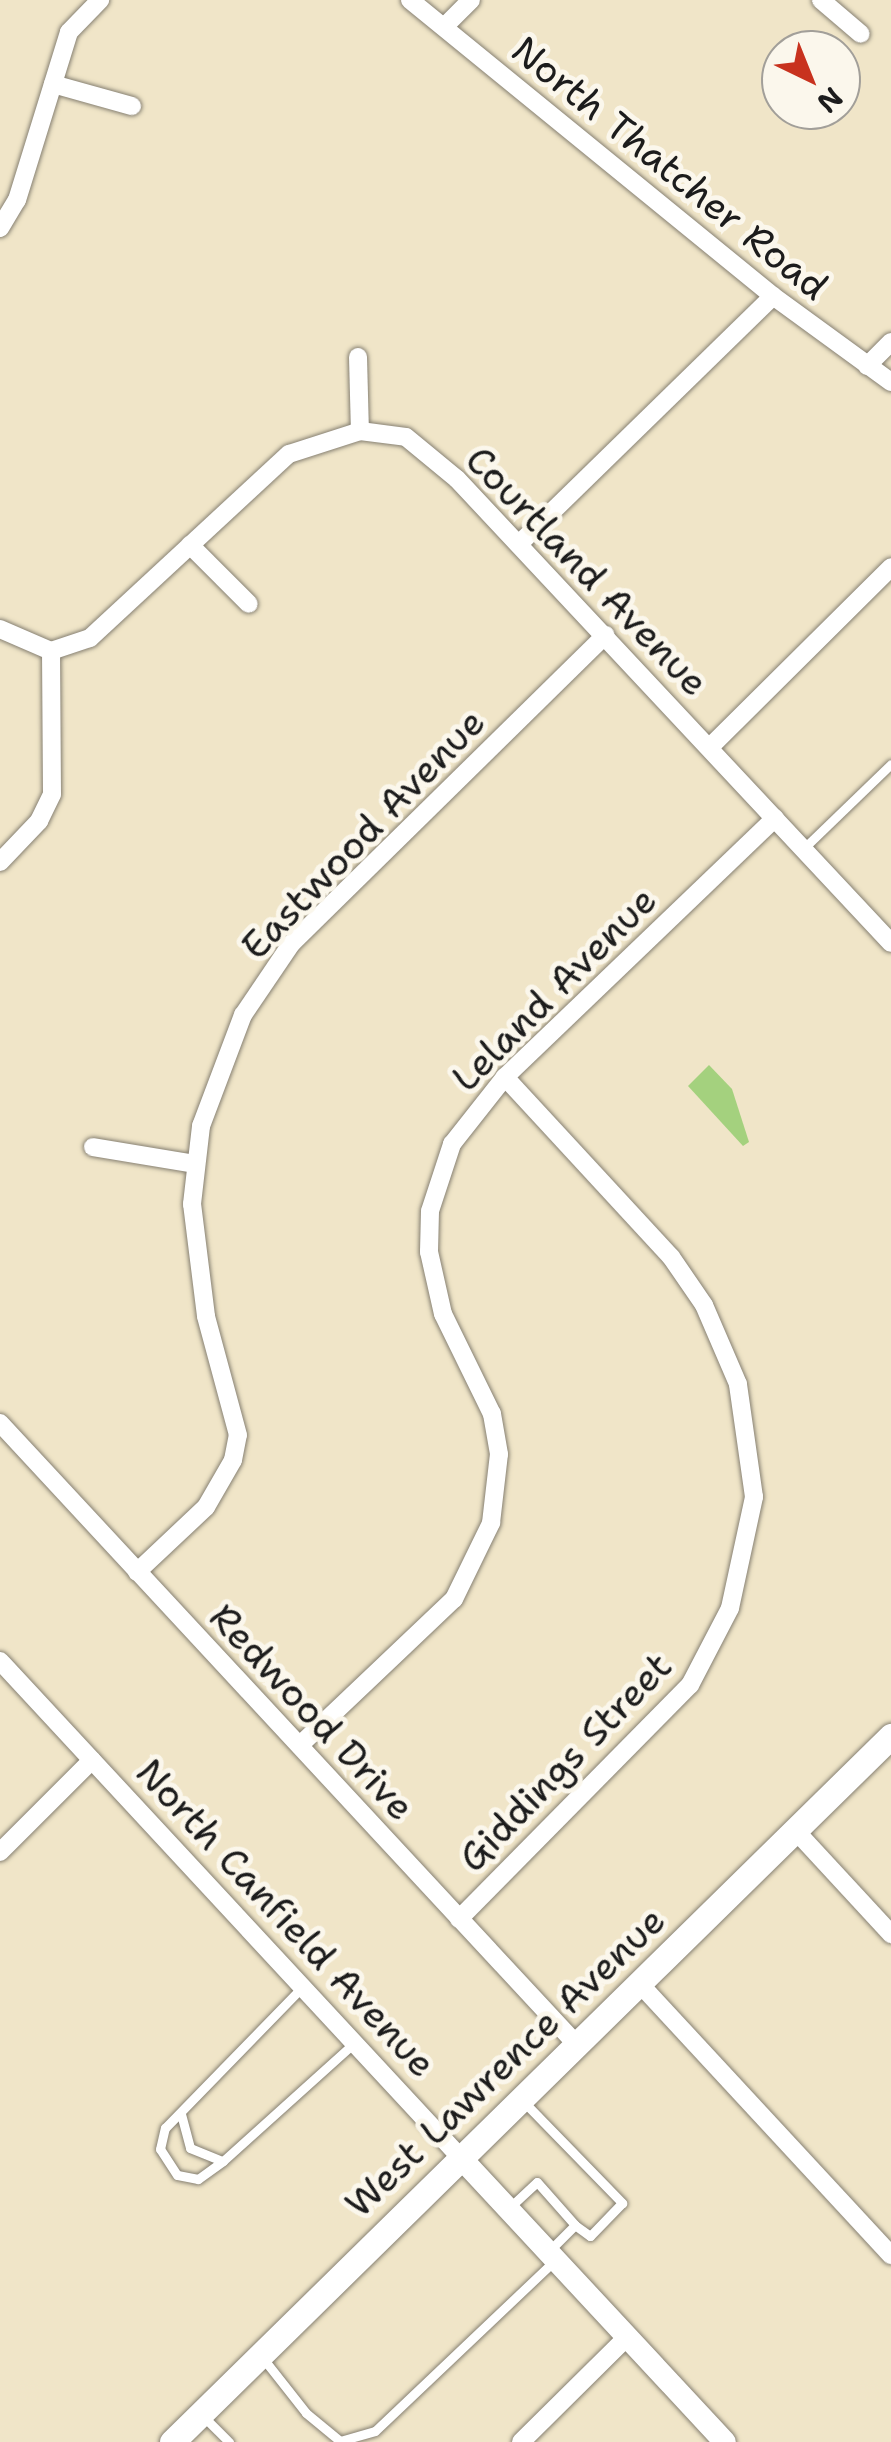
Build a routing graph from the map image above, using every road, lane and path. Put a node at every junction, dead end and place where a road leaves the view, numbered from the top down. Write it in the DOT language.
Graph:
graph roads {
  1 [pos="100,0"];
  2 [pos="410,0"];
  3 [pos="471,0"];
  4 [pos="821,0"];
  5 [pos="444,27"];
  6 [pos="856,30"];
  7 [pos="52,84"];
  8 [pos="132,106"];
  9 [pos="0,228"];
  10 [pos="774,296"];
  11 [pos="891,342"];
  12 [pos="358,357"];
  13 [pos="867,366"];
  14 [pos="891,382"];
  15 [pos="360,431"];
  16 [pos="519,544"];
  17 [pos="190,545"];
  18 [pos="891,568"];
  19 [pos="249,604"];
  20 [pos="0,629"];
  21 [pos="605,635"];
  22 [pos="51,651"];
  23 [pos="710,747"];
  24 [pos="891,764"];
  25 [pos="775,818"];
  26 [pos="804,849"];
  27 [pos="0,862"];
  28 [pos="891,943"];
  29 [pos="505,1078"];
  30 [pos="94,1147"];
  31 [pos="196,1164"];
  32 [pos="0,1423"];
  33 [pos="137,1572"];
  34 [pos="0,1661"];
  35 [pos="891,1736"];
  36 [pos="300,1745"];
  37 [pos="92,1760"];
  38 [pos="795,1830"];
  39 [pos="0,1852"];
  40 [pos="459,1919"];
  41 [pos="891,1934"];
  42 [pos="639,1983"];
  43 [pos="302,1987"];
  44 [pos="354,2043"];
  45 [pos="576,2044"];
  46 [pos="520,2099"];
  47 [pos="181,2114"];
  48 [pos="460,2157"];
  49 [pos="223,2161"];
  50 [pos="508,2209"];
  51 [pos="575,2225"];
  52 [pos="552,2255"];
  53 [pos="891,2255"];
  54 [pos="627,2336"];
  55 [pos="261,2354"];
  56 [pos="201,2414"];
  57 [pos="172,2442"];
  58 [pos="230,2442"];
  59 [pos="521,2442"];
  60 [pos="725,2442"];
  1 -- 7 [label="street"];
  2 -- 5 [label="street, North Thatcher Road"];
  3 -- 5 [label="street"];
  4 -- 6 [label="street"];
  5 -- 10 [label="street, North Thatcher Road"];
  7 -- 8 [label="street"];
  7 -- 9 [label="street"];
  10 -- 13 [label="street, North Thatcher Road"];
  10 -- 16 [label="street"];
  11 -- 13 [label="street"];
  12 -- 15 [label="street"];
  13 -- 14 [label="street, North Thatcher Road"];
  15 -- 16 [label="street, Courtland Avenue"];
  15 -- 17 [label="street, Courtland Avenue"];
  16 -- 21 [label="street, Courtland Avenue"];
  17 -- 19 [label="street"];
  17 -- 22 [label="street, Courtland Avenue"];
  18 -- 23 [label="street"];
  20 -- 22 [label="street"];
  21 -- 23 [label="street, Courtland Avenue"];
  21 -- 31 [label="street, Eastwood Avenue"];
  22 -- 27 [label="street"];
  23 -- 25 [label="street, Courtland Avenue"];
  24 -- 26 [label="lane"];
  25 -- 26 [label="street, Courtland Avenue"];
  25 -- 29 [label="street, Leland Avenue"];
  26 -- 28 [label="street, Courtland Avenue"];
  29 -- 36 [label="street, Leland Avenue"];
  29 -- 40 [label="street, Giddings Street"];
  30 -- 31 [label="street"];
  31 -- 33 [label="street, Eastwood Avenue"];
  32 -- 33 [label="street, Redwood Drive"];
  33 -- 36 [label="street, Redwood Drive"];
  34 -- 37 [label="street, North Canfield Avenue"];
  35 -- 38 [label="main road, West Lawrence Avenue"];
  36 -- 40 [label="street, Redwood Drive"];
  37 -- 39 [label="street"];
  37 -- 43 [label="street, North Canfield Avenue"];
  38 -- 41 [label="street"];
  38 -- 42 [label="main road, West Lawrence Avenue"];
  40 -- 45 [label="street, Redwood Drive"];
  42 -- 45 [label="main road, West Lawrence Avenue"];
  42 -- 53 [label="street"];
  43 -- 44 [label="street, North Canfield Avenue"];
  43 -- 47 [label="lane"];
  44 -- 48 [label="street, North Canfield Avenue"];
  44 -- 49 [label="lane"];
  45 -- 46 [label="main road, West Lawrence Avenue"];
  46 -- 48 [label="main road, West Lawrence Avenue"];
  46 -- 51 [label="lane"];
  47 -- 49 [label="lane"];
  47 -- 49 [label="lane"];
  48 -- 50 [label="street, North Canfield Avenue"];
  48 -- 55 [label="main road, West Lawrence Avenue"];
  50 -- 51 [label="lane"];
  50 -- 52 [label="street, North Canfield Avenue"];
  51 -- 52 [label="lane"];
  52 -- 54 [label="street, North Canfield Avenue"];
  52 -- 55 [label="lane"];
  54 -- 59 [label="street"];
  54 -- 60 [label="street, North Canfield Avenue"];
  55 -- 56 [label="main road, West Lawrence Avenue"];
  56 -- 57 [label="main road, West Lawrence Avenue"];
  56 -- 58 [label="lane"];
}
